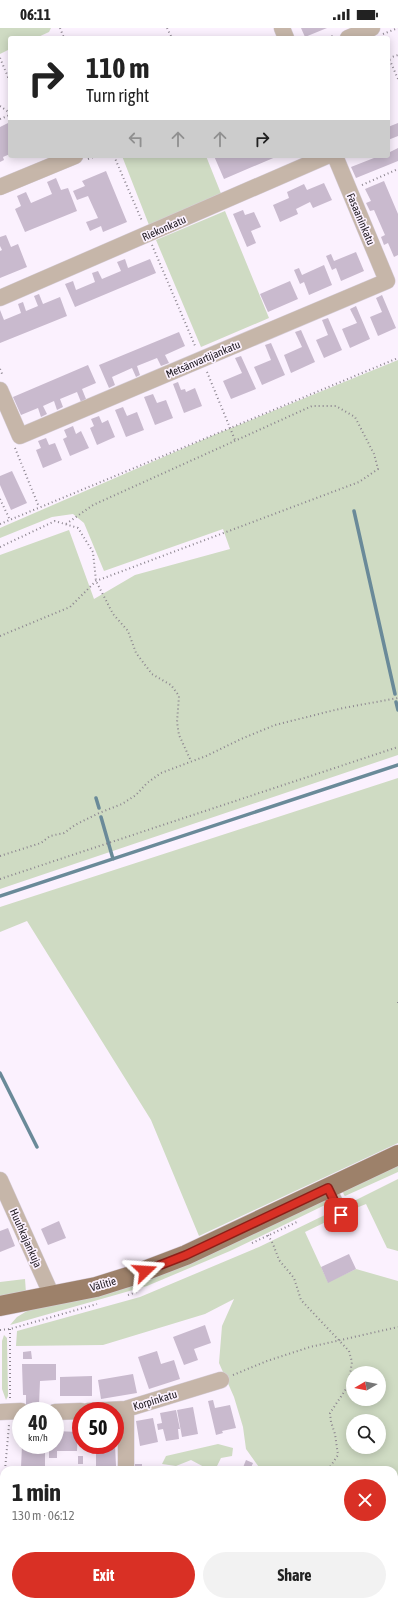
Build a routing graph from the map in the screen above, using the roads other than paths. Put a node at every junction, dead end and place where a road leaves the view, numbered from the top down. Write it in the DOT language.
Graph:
graph roads {
  1 [pos="376,32"];
  2 [pos="357,36"];
  3 [pos="66,158"];
  4 [pos="322,158"];
  5 [pos="336,158"];
  6 [pos="0,188"];
  7 [pos="387,281"];
  8 [pos="0,298"];
  9 [pos="2,384"];
  10 [pos="398,1155"];
  11 [pos="0,1180"];
  12 [pos="328,1188"];
  13 [pos="341,1215"];
  14 [pos="52,1296"];
  15 [pos="0,1306"];
  16 [pos="221,1380"];
  17 [pos="126,1409"];
  18 [pos="12,1411"];
  19 [pos="0,1412"];
  20 [pos="126,1466"];
  1 -- 2 [label="street"];
  3 -- 6 [label="street"];
  4 -- 8 [label="street, Riekonkatu"];
  5 -- 7 [label="street, Fasaaninkatu"];
  7 -- 9 [label="street, Metsänvartijankatu"];
  10 -- 12 [label="main road, Välitie"];
  11 -- 14 [label="street, Huuhkajankuja"];
  12 -- 13 [label="street"];
  12 -- 14 [label="main road, Välitie"];
  14 -- 15 [label="main road, Välitie"];
  16 -- 17 [label="street, Korpinkatu"];
  17 -- 20 [label="street"];
  18 -- 19 [label="street"];
}
